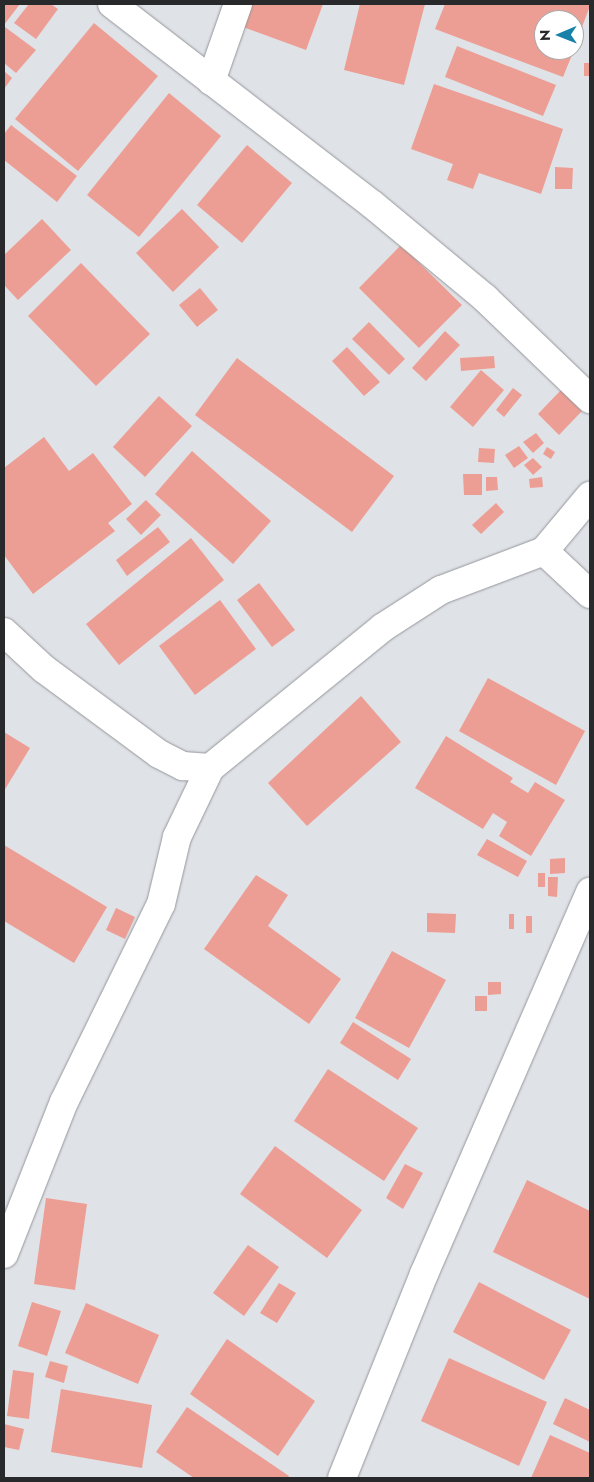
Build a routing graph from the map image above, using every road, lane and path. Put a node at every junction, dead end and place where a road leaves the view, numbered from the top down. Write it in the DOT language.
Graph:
graph roads {
  1 [pos="112,4"];
  2 [pos="238,4"];
  3 [pos="211,81"];
  4 [pos="587,386"];
  5 [pos="590,496"];
  6 [pos="544,551"];
  7 [pos="590,594"];
  8 [pos="4,632"];
  9 [pos="210,768"];
  10 [pos="590,892"];
  11 [pos="4,1254"];
  12 [pos="342,1478"];
  1 -- 3 [label="street"];
  2 -- 3 [label="street"];
  3 -- 4 [label="street"];
  5 -- 6 [label="street"];
  6 -- 7 [label="street"];
  6 -- 9 [label="street"];
  8 -- 9 [label="street"];
  9 -- 11 [label="street"];
  10 -- 12 [label="street"];
}
